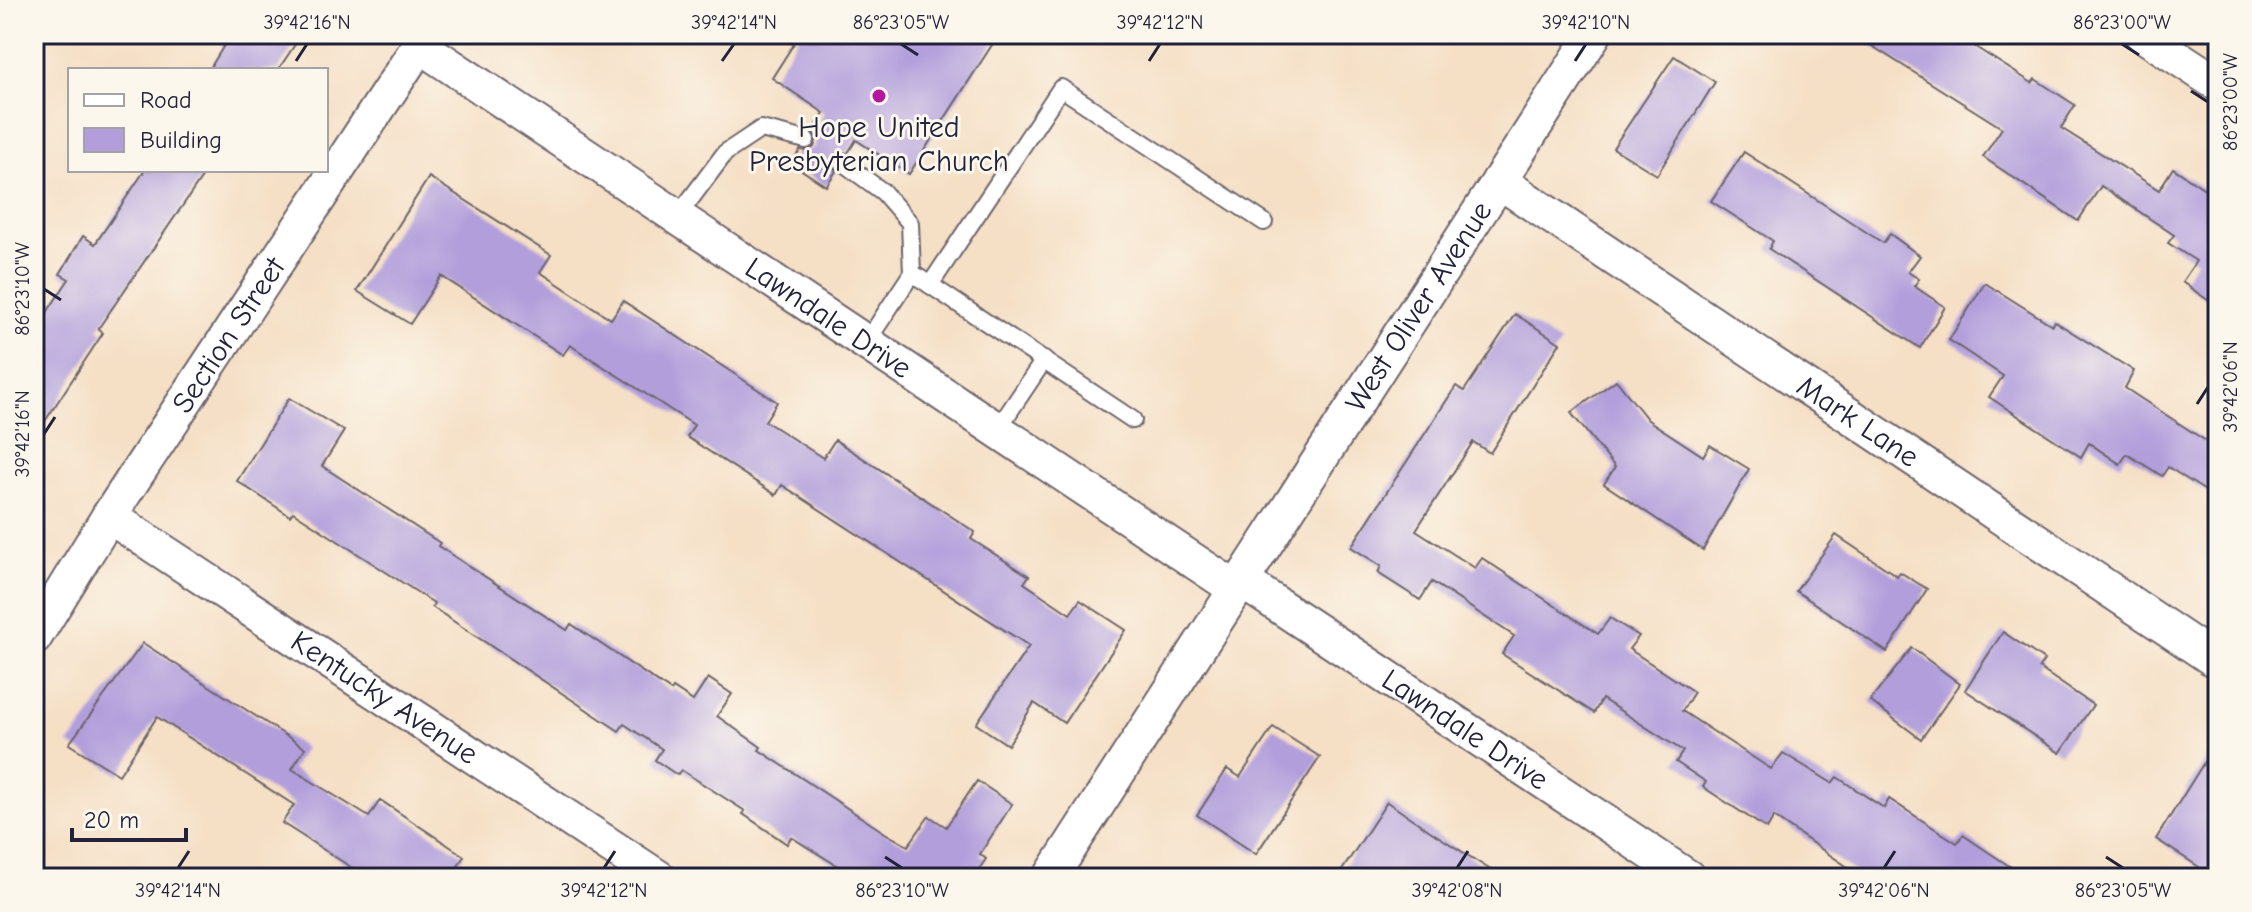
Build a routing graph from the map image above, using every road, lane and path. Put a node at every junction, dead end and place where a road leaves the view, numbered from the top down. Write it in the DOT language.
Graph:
graph roads {
  1 [pos="1594,34"];
  2 [pos="2142,34"];
  3 [pos="423,40"];
  4 [pos="2218,84"];
  5 [pos="806,140"];
  6 [pos="842,162"];
  7 [pos="1499,181"];
  8 [pos="677,217"];
  9 [pos="1264,222"];
  10 [pos="912,273"];
  11 [pos="930,285"];
  12 [pos="866,343"];
  13 [pos="1044,360"];
  14 [pos="1133,420"];
  15 [pos="997,430"];
  16 [pos="109,516"];
  17 [pos="1239,585"];
  18 [pos="34,638"];
  19 [pos="2218,662"];
  20 [pos="659,878"];
  21 [pos="1050,878"];
  22 [pos="1689,878"];
  1 -- 7 [label="street, West Oliver Avenue"];
  2 -- 4 [label="street"];
  3 -- 8 [label="street, Lawndale Drive"];
  3 -- 16 [label="street, Section Street"];
  5 -- 8 [label="lane"];
  6 -- 10 [label="lane"];
  7 -- 17 [label="street, West Oliver Avenue"];
  7 -- 19 [label="street, Mark Lane"];
  8 -- 12 [label="street, Lawndale Drive"];
  9 -- 11 [label="lane"];
  10 -- 11 [label="lane"];
  10 -- 12 [label="lane"];
  11 -- 13 [label="lane"];
  12 -- 15 [label="street, Lawndale Drive"];
  13 -- 14 [label="lane"];
  13 -- 15 [label="lane"];
  15 -- 17 [label="street, Lawndale Drive"];
  16 -- 18 [label="street, Section Street"];
  16 -- 20 [label="street, Kentucky Avenue"];
  17 -- 21 [label="street, West Oliver Avenue"];
  17 -- 22 [label="street, Lawndale Drive"];
}
